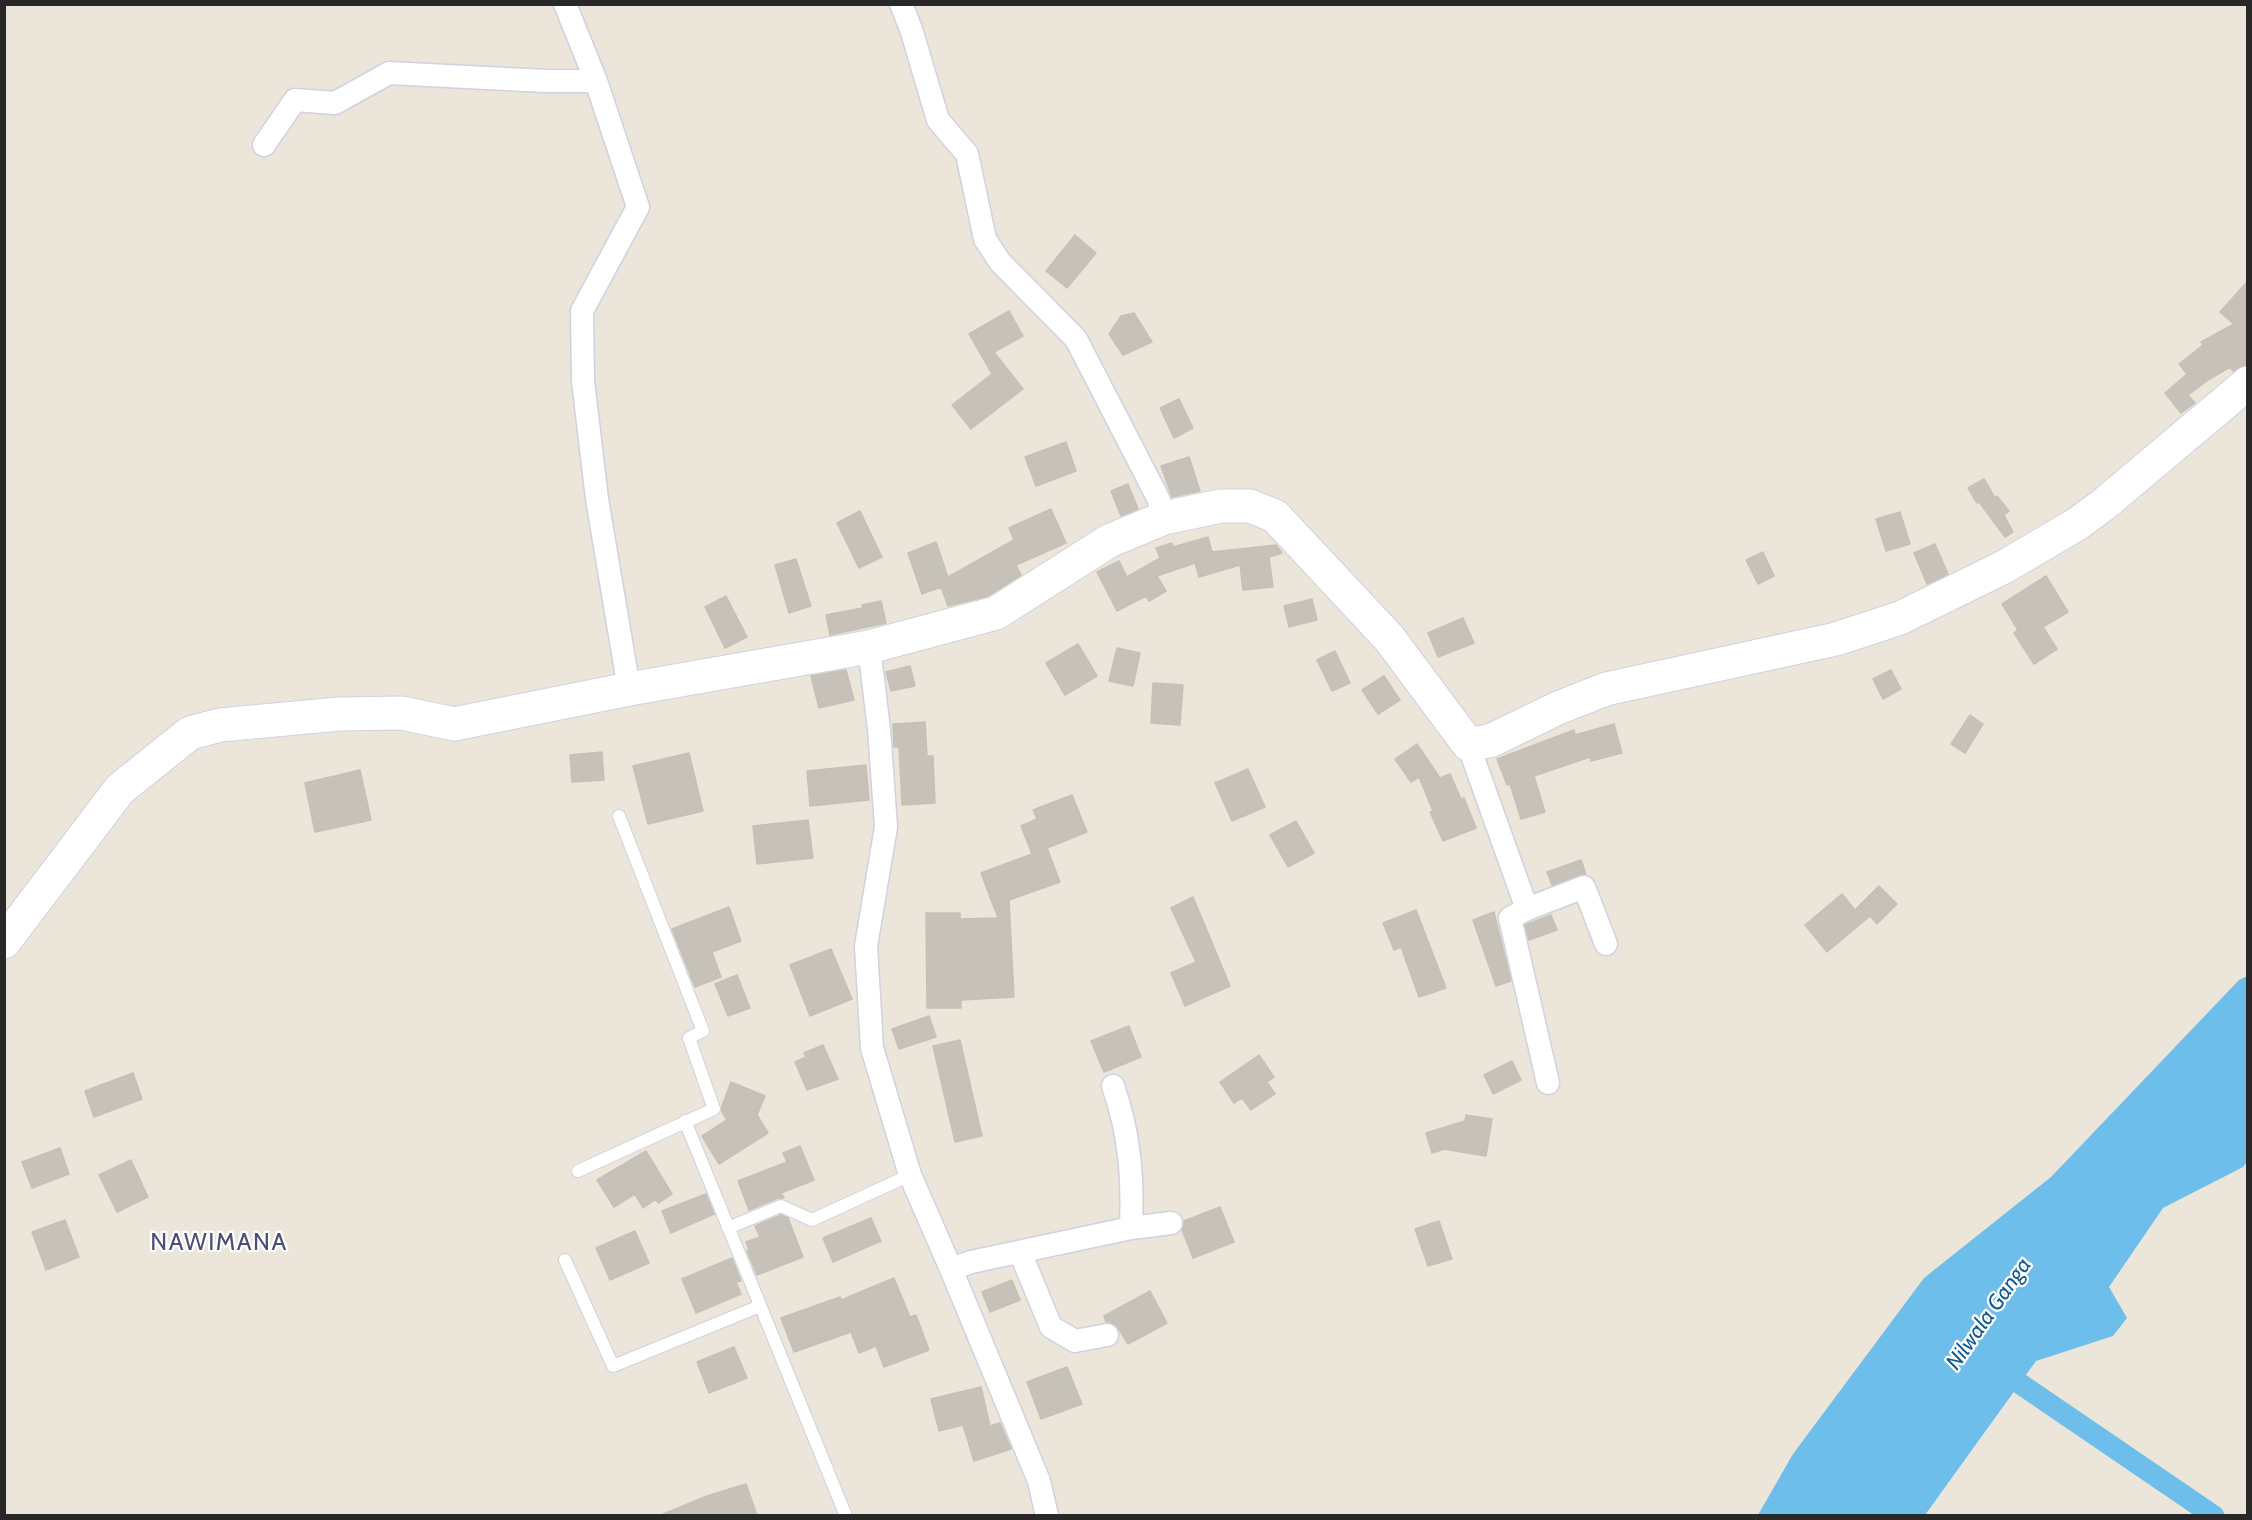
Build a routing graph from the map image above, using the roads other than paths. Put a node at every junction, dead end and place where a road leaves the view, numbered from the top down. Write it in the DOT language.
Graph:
graph roads {
  1 [pos="565,4"];
  2 [pos="901,4"];
  3 [pos="596,81"];
  4 [pos="264,145"];
  5 [pos="2247,383"];
  6 [pos="1164,518"];
  7 [pos="869,647"];
  8 [pos="629,689"];
  9 [pos="1468,744"];
  10 [pos="619,816"];
  11 [pos="1527,909"];
  12 [pos="4,942"];
  13 [pos="1606,944"];
  14 [pos="1548,1083"];
  15 [pos="1113,1086"];
  16 [pos="685,1121"];
  17 [pos="578,1171"];
  18 [pos="910,1175"];
  19 [pos="1171,1223"];
  20 [pos="728,1228"];
  21 [pos="1131,1228"];
  22 [pos="1020,1252"];
  23 [pos="565,1260"];
  24 [pos="951,1269"];
  25 [pos="760,1306"];
  26 [pos="1107,1335"];
  27 [pos="846,1515"];
  28 [pos="1047,1515"];
  1 -- 3 [label="street"];
  2 -- 6 [label="street"];
  3 -- 4 [label="street"];
  3 -- 8 [label="street"];
  5 -- 9 [label="main road"];
  6 -- 7 [label="main road"];
  6 -- 9 [label="main road"];
  7 -- 8 [label="main road"];
  7 -- 18 [label="street"];
  8 -- 12 [label="main road"];
  9 -- 11 [label="street"];
  10 -- 16 [label="lane"];
  11 -- 13 [label="street"];
  11 -- 14 [label="street"];
  15 -- 21 [label="street"];
  16 -- 17 [label="lane"];
  16 -- 20 [label="lane"];
  18 -- 20 [label="lane"];
  18 -- 24 [label="street"];
  19 -- 21 [label="street"];
  20 -- 25 [label="lane"];
  21 -- 22 [label="street"];
  22 -- 24 [label="street"];
  22 -- 26 [label="street"];
  23 -- 25 [label="lane"];
  24 -- 28 [label="street"];
  25 -- 27 [label="lane"];
}
